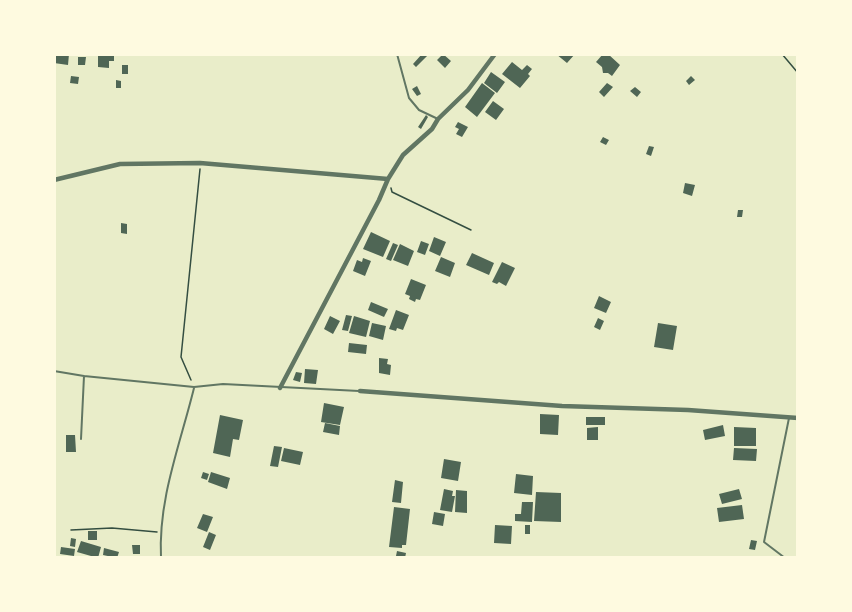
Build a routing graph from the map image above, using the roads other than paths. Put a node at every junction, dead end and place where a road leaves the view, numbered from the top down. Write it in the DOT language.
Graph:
graph roads {
  1 [pos="397,54"];
  2 [pos="495,54"];
  3 [pos="438,119"];
  4 [pos="388,178"];
  5 [pos="54,180"];
  6 [pos="54,372"];
  7 [pos="84,376"];
  8 [pos="194,387"];
  9 [pos="280,387"];
  10 [pos="360,391"];
  11 [pos="789,418"];
  12 [pos="798,418"];
  13 [pos="81,440"];
  14 [pos="161,558"];
  15 [pos="785,558"];
  1 -- 3 [label="lane"];
  2 -- 3 [label="street"];
  3 -- 4 [label="street"];
  4 -- 5 [label="street"];
  4 -- 9 [label="street"];
  6 -- 7 [label="lane"];
  7 -- 8 [label="lane"];
  7 -- 13 [label="lane"];
  8 -- 9 [label="lane"];
  8 -- 14 [label="lane"];
  9 -- 10 [label="lane"];
  10 -- 11 [label="street"];
  11 -- 12 [label="street"];
  11 -- 15 [label="lane"];
}
